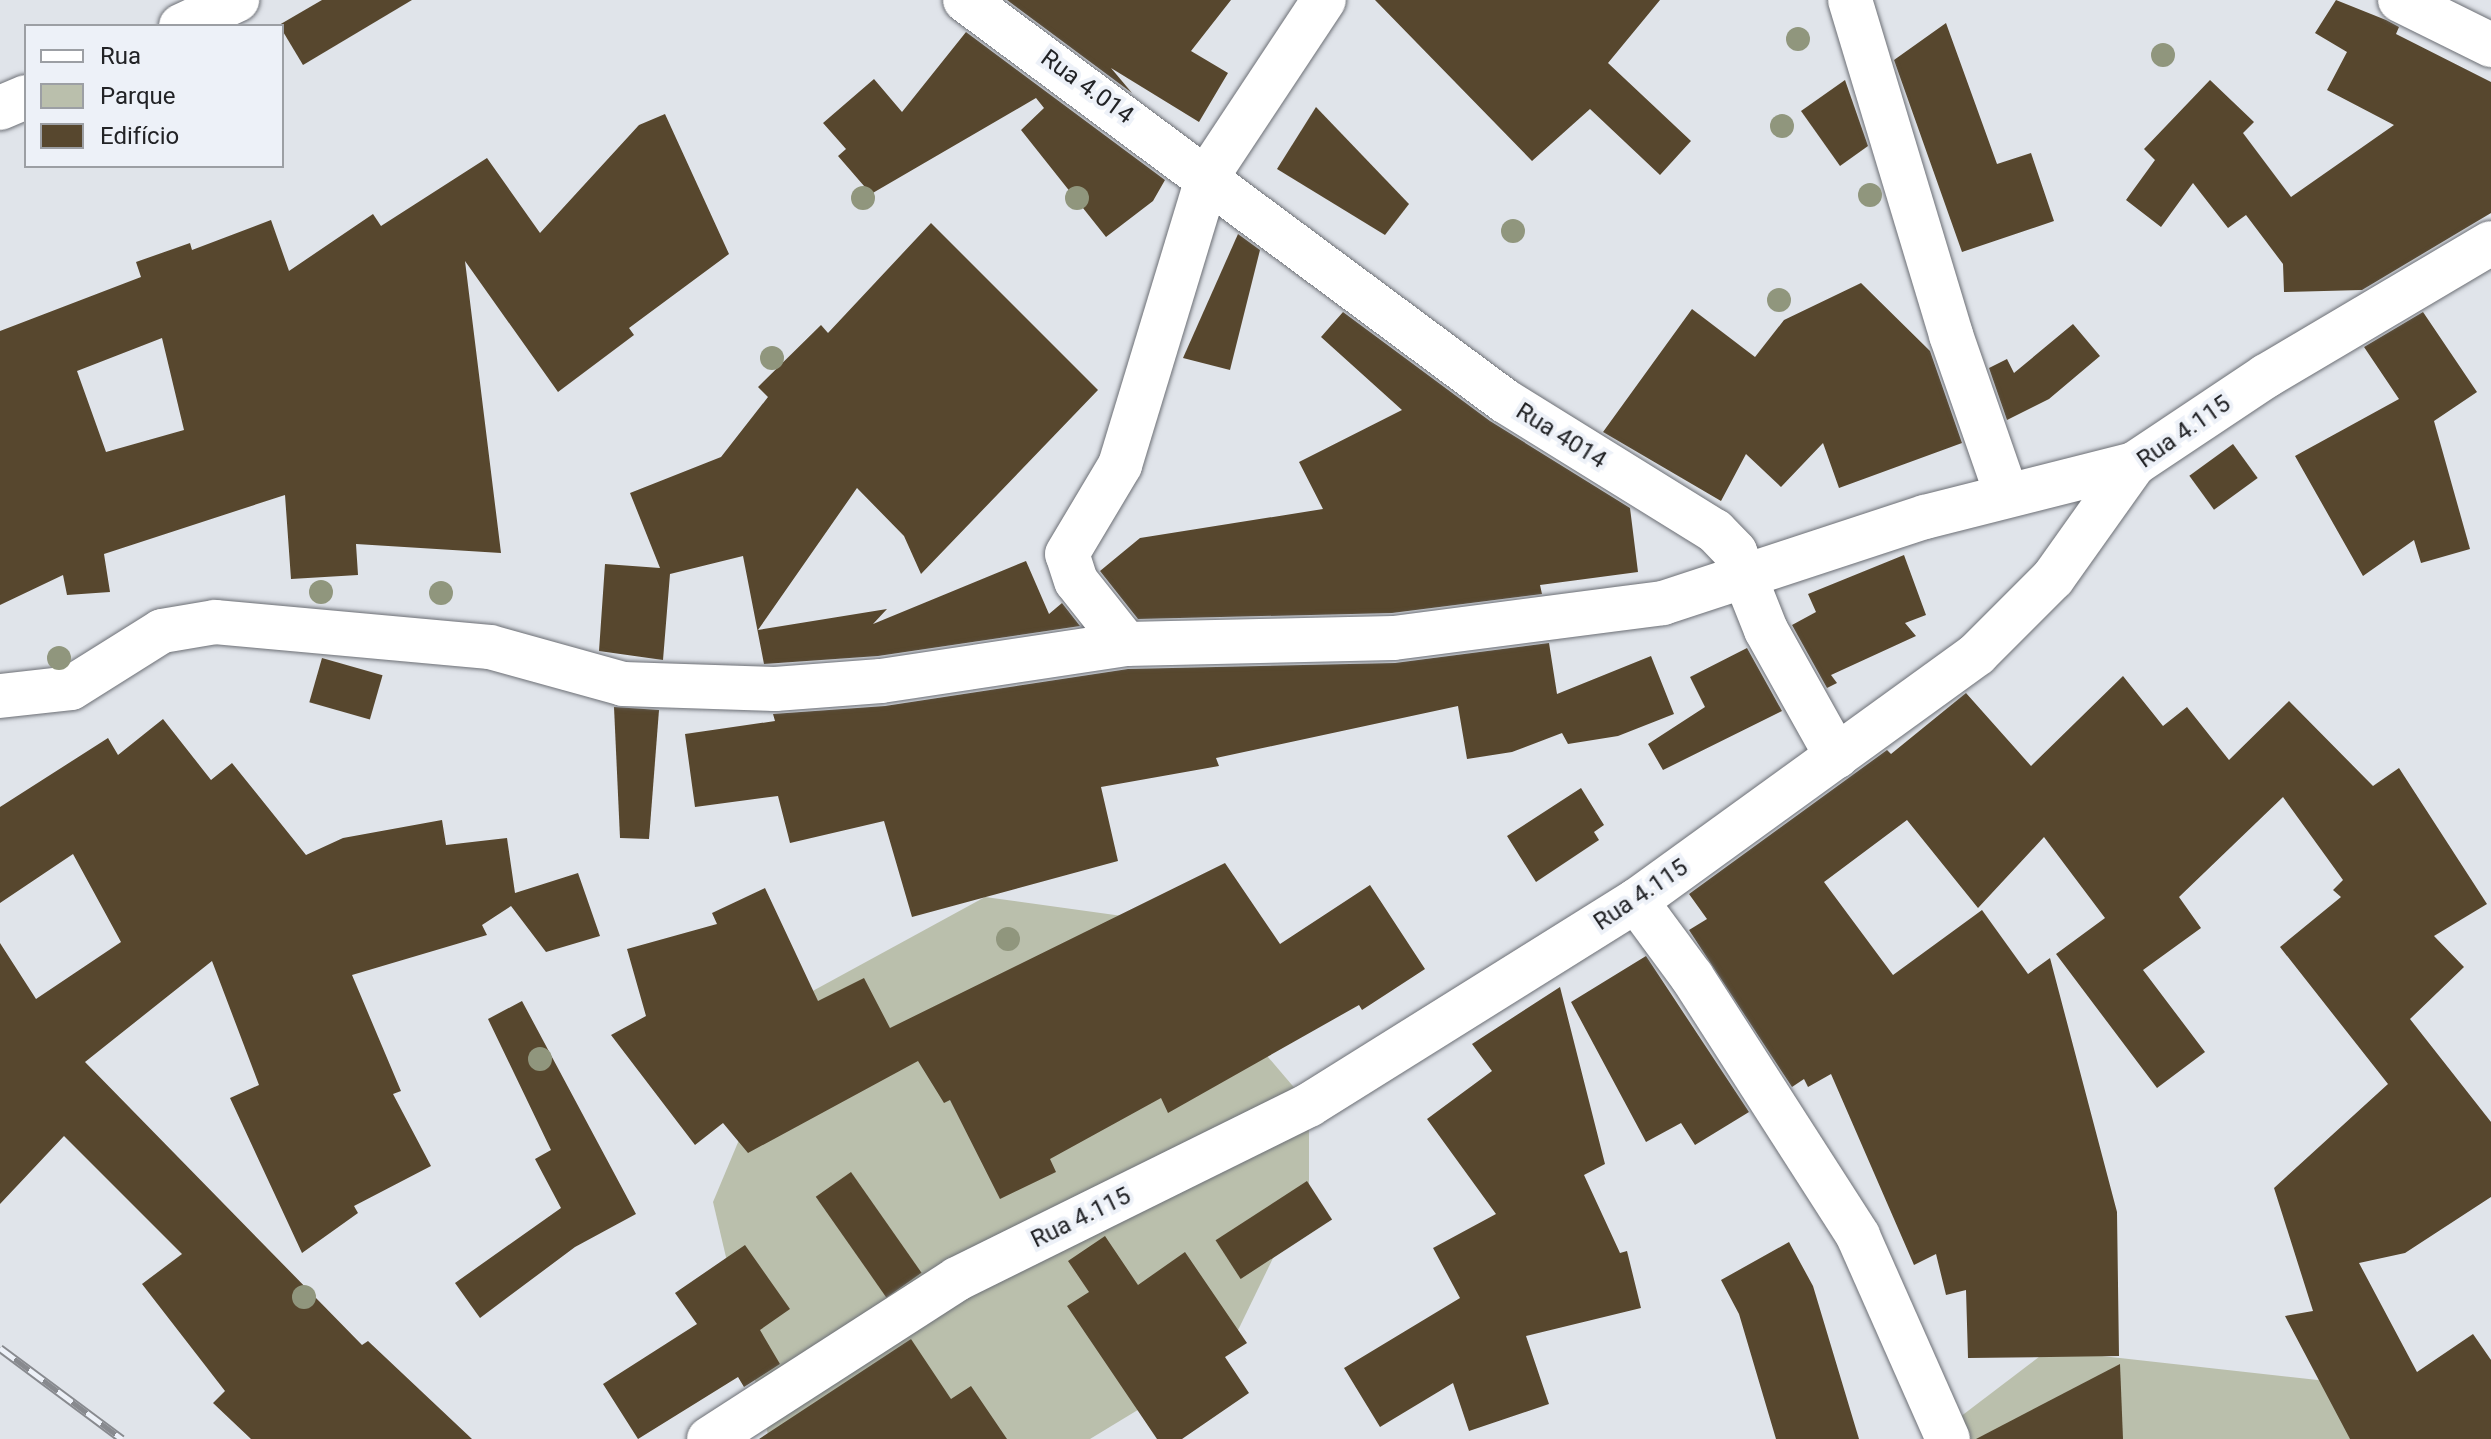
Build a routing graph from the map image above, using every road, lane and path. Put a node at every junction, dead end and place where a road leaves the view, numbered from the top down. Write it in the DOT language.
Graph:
graph roads {
  1 [pos="237,0"];
  2 [pos="965,0"];
  3 [pos="1324,0"];
  4 [pos="1850,0"];
  5 [pos="2400,0"];
  6 [pos="185,24"];
  7 [pos="2491,45"];
  8 [pos="24,98"];
  9 [pos="0,108"];
  10 [pos="1208,175"];
  11 [pos="2491,243"];
  12 [pos="2134,464"];
  13 [pos="2006,493"];
  14 [pos="1747,580"];
  15 [pos="1126,644"];
  16 [pos="0,696"];
  17 [pos="1837,757"];
  18 [pos="1636,901"];
  19 [pos="709,1439"];
  20 [pos="1948,1439"];
  1 -- 6 [label="street"];
  2 -- 10 [label="street, Rua 4.014"];
  3 -- 10 [label="street"];
  4 -- 13 [label="street"];
  5 -- 7 [label="street"];
  8 -- 9 [label="street"];
  10 -- 14 [label="street, Rua 4014"];
  10 -- 15 [label="street"];
  11 -- 12 [label="street, Rua 4.115"];
  12 -- 13 [label="street"];
  12 -- 17 [label="street, Rua 4.115"];
  13 -- 14 [label="street"];
  14 -- 15 [label="street"];
  14 -- 17 [label="street, Rua 4014"];
  15 -- 16 [label="street"];
  17 -- 18 [label="street, Rua 4.115"];
  18 -- 19 [label="street, Rua 4.115"];
  18 -- 20 [label="street"];
}
